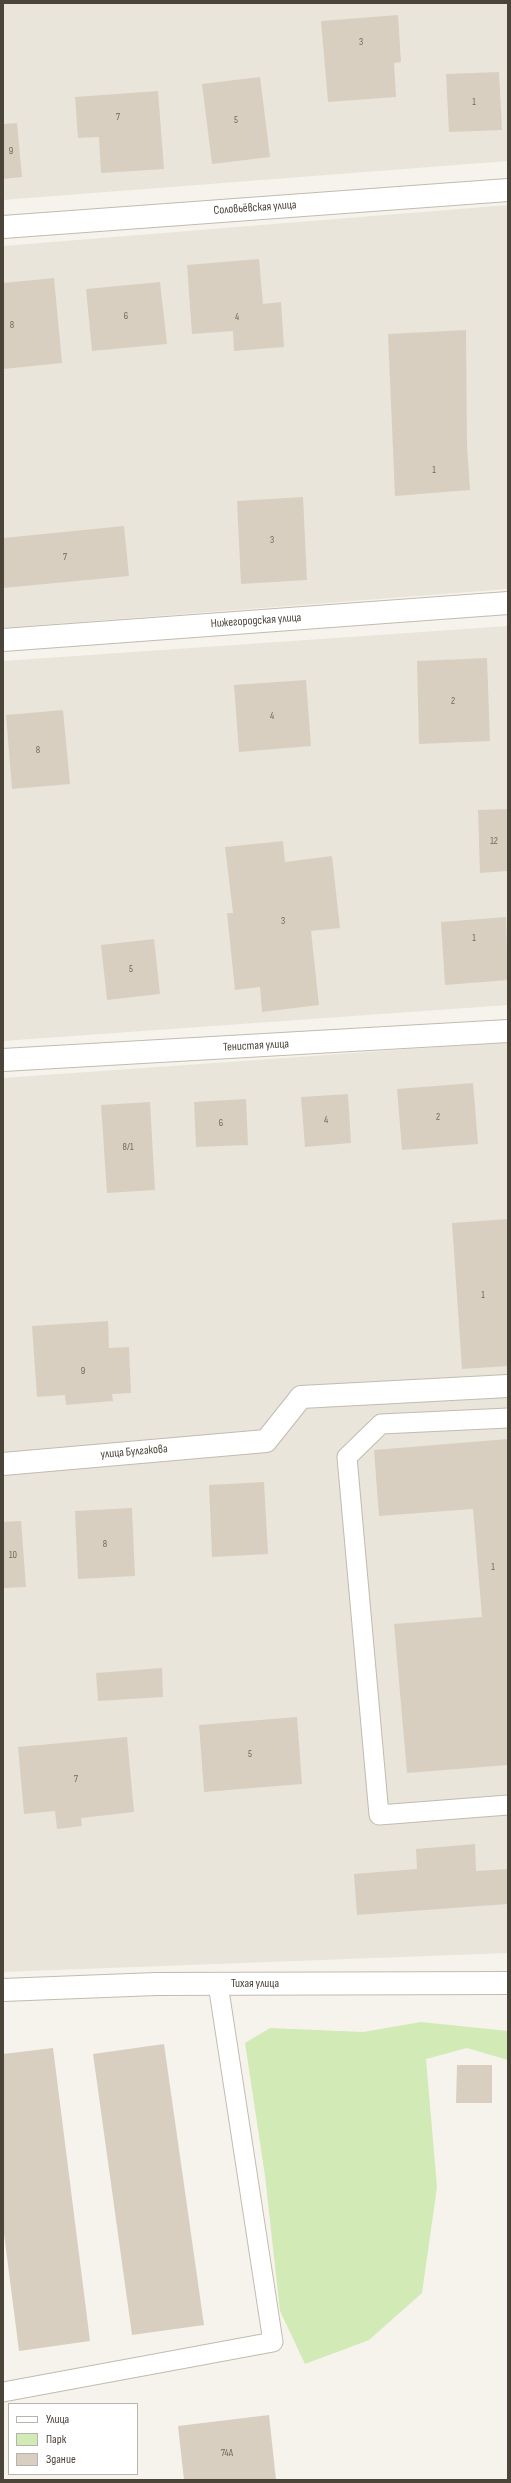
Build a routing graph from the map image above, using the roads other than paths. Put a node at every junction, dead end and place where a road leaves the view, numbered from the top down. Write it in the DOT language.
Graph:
graph roads {
  1 [pos="508,190"];
  2 [pos="3,227"];
  3 [pos="508,603"];
  4 [pos="3,640"];
  5 [pos="508,1031"];
  6 [pos="3,1060"];
  7 [pos="508,1386"];
  8 [pos="508,1418"];
  9 [pos="3,1464"];
  10 [pos="508,1805"];
  11 [pos="508,1983"];
  12 [pos="218,1984"];
  13 [pos="3,1990"];
  14 [pos="3,2392"];
  1 -- 2 [label="street, Соловьёвская улица"];
  3 -- 4 [label="street, Нижегородская улица"];
  5 -- 6 [label="street, Тенистая улица"];
  7 -- 9 [label="street, улица Булгакова"];
  8 -- 10 [label="lane"];
  11 -- 12 [label="street, Тихая улица"];
  12 -- 13 [label="street, Тихая улица"];
  12 -- 14 [label="lane"];
}
